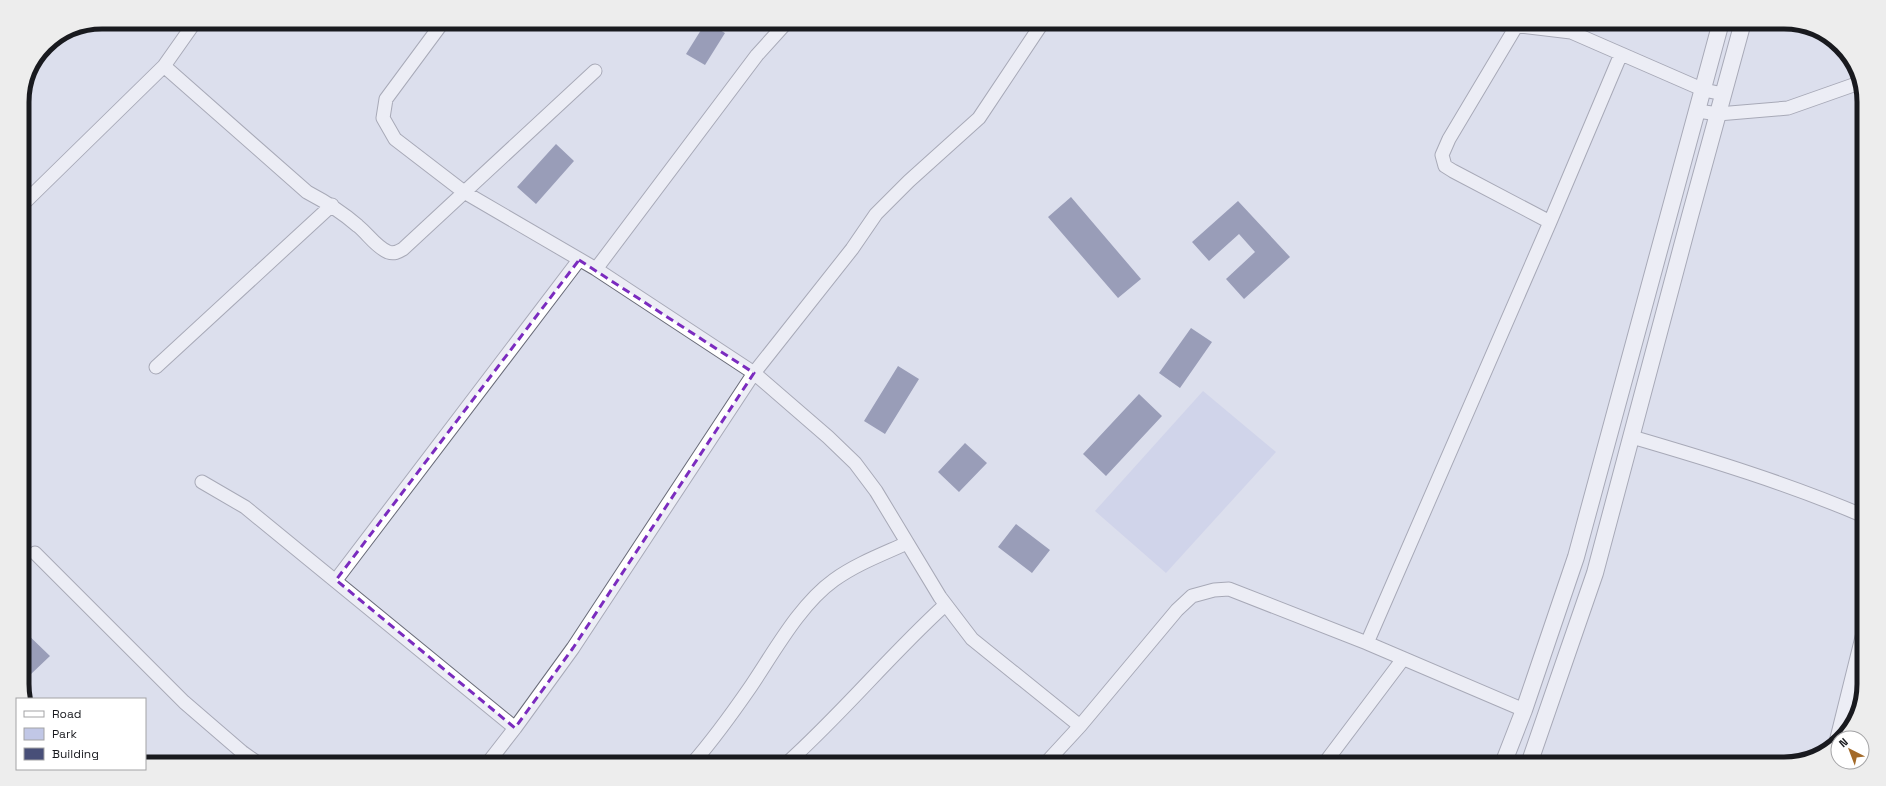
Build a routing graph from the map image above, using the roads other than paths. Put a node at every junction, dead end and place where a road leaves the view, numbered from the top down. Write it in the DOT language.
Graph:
graph roads {
  1 [pos="190,29"];
  2 [pos="438,29"];
  3 [pos="781,29"];
  4 [pos="1038,29"];
  5 [pos="1515,29"];
  6 [pos="1548,29"];
  7 [pos="1720,29"];
  8 [pos="1741,29"];
  9 [pos="1621,54"];
  10 [pos="164,66"];
  11 [pos="595,71"];
  12 [pos="1855,84"];
  13 [pos="1704,90"];
  14 [pos="1723,94"];
  15 [pos="1698,111"];
  16 [pos="1718,114"];
  17 [pos="464,192"];
  18 [pos="29,198"];
  19 [pos="332,205"];
  20 [pos="1671,212"];
  21 [pos="1690,216"];
  22 [pos="1550,222"];
  23 [pos="579,260"];
  24 [pos="596,269"];
  25 [pos="156,367"];
  26 [pos="754,373"];
  27 [pos="1632,437"];
  28 [pos="202,482"];
  29 [pos="1857,513"];
  30 [pos="907,543"];
  31 [pos="35,553"];
  32 [pos="336,580"];
  33 [pos="946,605"];
  34 [pos="1367,643"];
  35 [pos="1857,657"];
  36 [pos="1403,659"];
  37 [pos="1524,710"];
  38 [pos="1080,726"];
  39 [pos="516,728"];
  40 [pos="1839,730"];
  41 [pos="249,757"];
  42 [pos="493,757"];
  43 [pos="697,757"];
  44 [pos="794,757"];
  45 [pos="1051,757"];
  46 [pos="1329,757"];
  47 [pos="1506,757"];
  48 [pos="1531,757"];
  1 -- 10 [label="street"];
  2 -- 17 [label="street"];
  3 -- 24 [label="street"];
  4 -- 26 [label="street"];
  5 -- 22 [label="street"];
  6 -- 9 [label="street"];
  7 -- 13 [label="street"];
  8 -- 14 [label="street"];
  9 -- 13 [label="street"];
  9 -- 22 [label="street"];
  10 -- 18 [label="street"];
  10 -- 19 [label="street"];
  11 -- 17 [label="street"];
  12 -- 16 [label="street"];
  13 -- 14 [label="street"];
  13 -- 15 [label="street"];
  14 -- 16 [label="street"];
  15 -- 16 [label="street"];
  15 -- 20 [label="street"];
  16 -- 21 [label="street"];
  17 -- 19 [label="street"];
  17 -- 23 [label="street"];
  19 -- 25 [label="street"];
  20 -- 21 [label="street"];
  20 -- 37 [label="street"];
  21 -- 27 [label="street"];
  22 -- 34 [label="street"];
  23 -- 24 [label="street"];
  23 -- 32 [label="street"];
  24 -- 26 [label="street"];
  26 -- 30 [label="street"];
  26 -- 39 [label="street"];
  27 -- 29 [label="street"];
  27 -- 48 [label="street"];
  28 -- 32 [label="street"];
  30 -- 33 [label="street"];
  30 -- 43 [label="street"];
  31 -- 41 [label="street"];
  32 -- 39 [label="street"];
  33 -- 38 [label="street"];
  33 -- 44 [label="street"];
  34 -- 36 [label="street"];
  34 -- 38 [label="street"];
  35 -- 40 [label="street"];
  36 -- 37 [label="street"];
  36 -- 46 [label="street"];
  37 -- 47 [label="street"];
  38 -- 45 [label="street"];
  39 -- 42 [label="street"];
}
